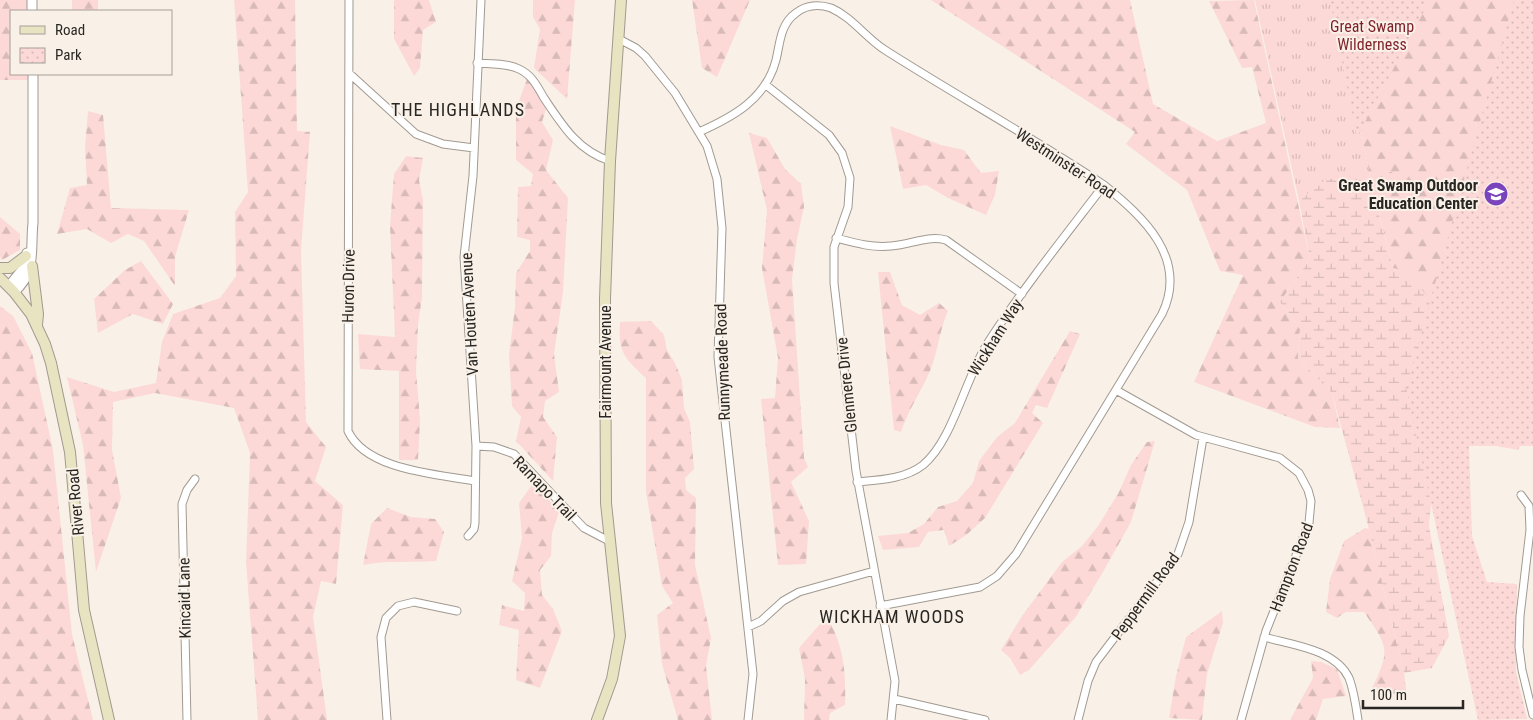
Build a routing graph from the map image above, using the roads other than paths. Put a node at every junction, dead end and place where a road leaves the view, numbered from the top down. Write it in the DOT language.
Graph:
graph roads {
  1 [pos="349,0"];
  2 [pos="481,0"];
  3 [pos="621,0"];
  4 [pos="619,39"];
  5 [pos="477,63"];
  6 [pos="350,74"];
  7 [pos="33,75"];
  8 [pos="766,85"];
  9 [pos="699,132"];
  10 [pos="474,148"];
  11 [pos="610,161"];
  12 [pos="1104,185"];
  13 [pos="836,238"];
  14 [pos="31,246"];
  15 [pos="26,256"];
  16 [pos="32,266"];
  17 [pos="0,268"];
  18 [pos="0,278"];
  19 [pos="12,289"];
  20 [pos="1022,294"];
  21 [pos="37,326"];
  22 [pos="1116,390"];
  23 [pos="1203,438"];
  24 [pos="476,446"];
  25 [pos="195,480"];
  26 [pos="474,481"];
  27 [pos="857,482"];
  28 [pos="1521,496"];
  29 [pos="468,536"];
  30 [pos="609,541"];
  31 [pos="1531,541"];
  32 [pos="874,571"];
  33 [pos="880,606"];
  34 [pos="457,611"];
  35 [pos="748,627"];
  36 [pos="1264,637"];
  37 [pos="894,699"];
  38 [pos="1533,715"];
  39 [pos="109,720"];
  40 [pos="187,720"];
  41 [pos="387,720"];
  42 [pos="597,720"];
  43 [pos="748,720"];
  44 [pos="891,720"];
  45 [pos="985,720"];
  46 [pos="1078,720"];
  47 [pos="1241,720"];
  48 [pos="1358,720"];
  1 -- 6 [label="street, Huron Drive"];
  2 -- 5 [label="street, Van Houten Avenue"];
  3 -- 4 [label="main road, Fairmount Avenue"];
  4 -- 9 [label="street, Runnymeade Road"];
  4 -- 11 [label="main road, Fairmount Avenue"];
  5 -- 10 [label="street, Van Houten Avenue"];
  5 -- 11 [label="street"];
  6 -- 10 [label="street"];
  6 -- 26 [label="street, Huron Drive"];
  7 -- 14 [label="street"];
  8 -- 9 [label="street, Westminster Road"];
  8 -- 12 [label="street, Westminster Road"];
  8 -- 13 [label="street, Glenmere Drive"];
  9 -- 35 [label="street, Runnymeade Road"];
  10 -- 24 [label="street, Van Houten Avenue"];
  11 -- 30 [label="main road, Fairmount Avenue"];
  12 -- 20 [label="street, Wickham Way"];
  12 -- 22 [label="street, Westminster Road"];
  13 -- 20 [label="street"];
  13 -- 27 [label="street, Glenmere Drive"];
  14 -- 15 [label="street"];
  14 -- 16 [label="street"];
  15 -- 17 [label="main road"];
  15 -- 19 [label="street"];
  16 -- 19 [label="street"];
  16 -- 21 [label="main road"];
  18 -- 19 [label="main road, River Road"];
  19 -- 21 [label="main road, River Road"];
  20 -- 27 [label="street, Wickham Way"];
  21 -- 39 [label="main road, River Road"];
  22 -- 23 [label="street, Hampton Road"];
  22 -- 33 [label="street, Westminster Road"];
  23 -- 36 [label="street, Hampton Road"];
  23 -- 46 [label="street, Peppermill Road"];
  24 -- 26 [label="street, Van Houten Avenue"];
  24 -- 30 [label="street, Ramapo Trail"];
  25 -- 40 [label="street, Kincaid Lane"];
  26 -- 29 [label="street, Van Houten Avenue"];
  27 -- 32 [label="street, Glenmere Drive"];
  28 -- 31 [label="street"];
  30 -- 42 [label="main road, Fairmount Avenue"];
  31 -- 38 [label="street"];
  32 -- 33 [label="street, Glenmere Drive"];
  32 -- 35 [label="street"];
  33 -- 37 [label="street, Glenmere Drive"];
  34 -- 41 [label="street"];
  35 -- 43 [label="street, Runnymeade Road"];
  36 -- 47 [label="street, Hampton Road"];
  36 -- 48 [label="street"];
  37 -- 44 [label="street, Glenmere Drive"];
  37 -- 45 [label="street"];
}
